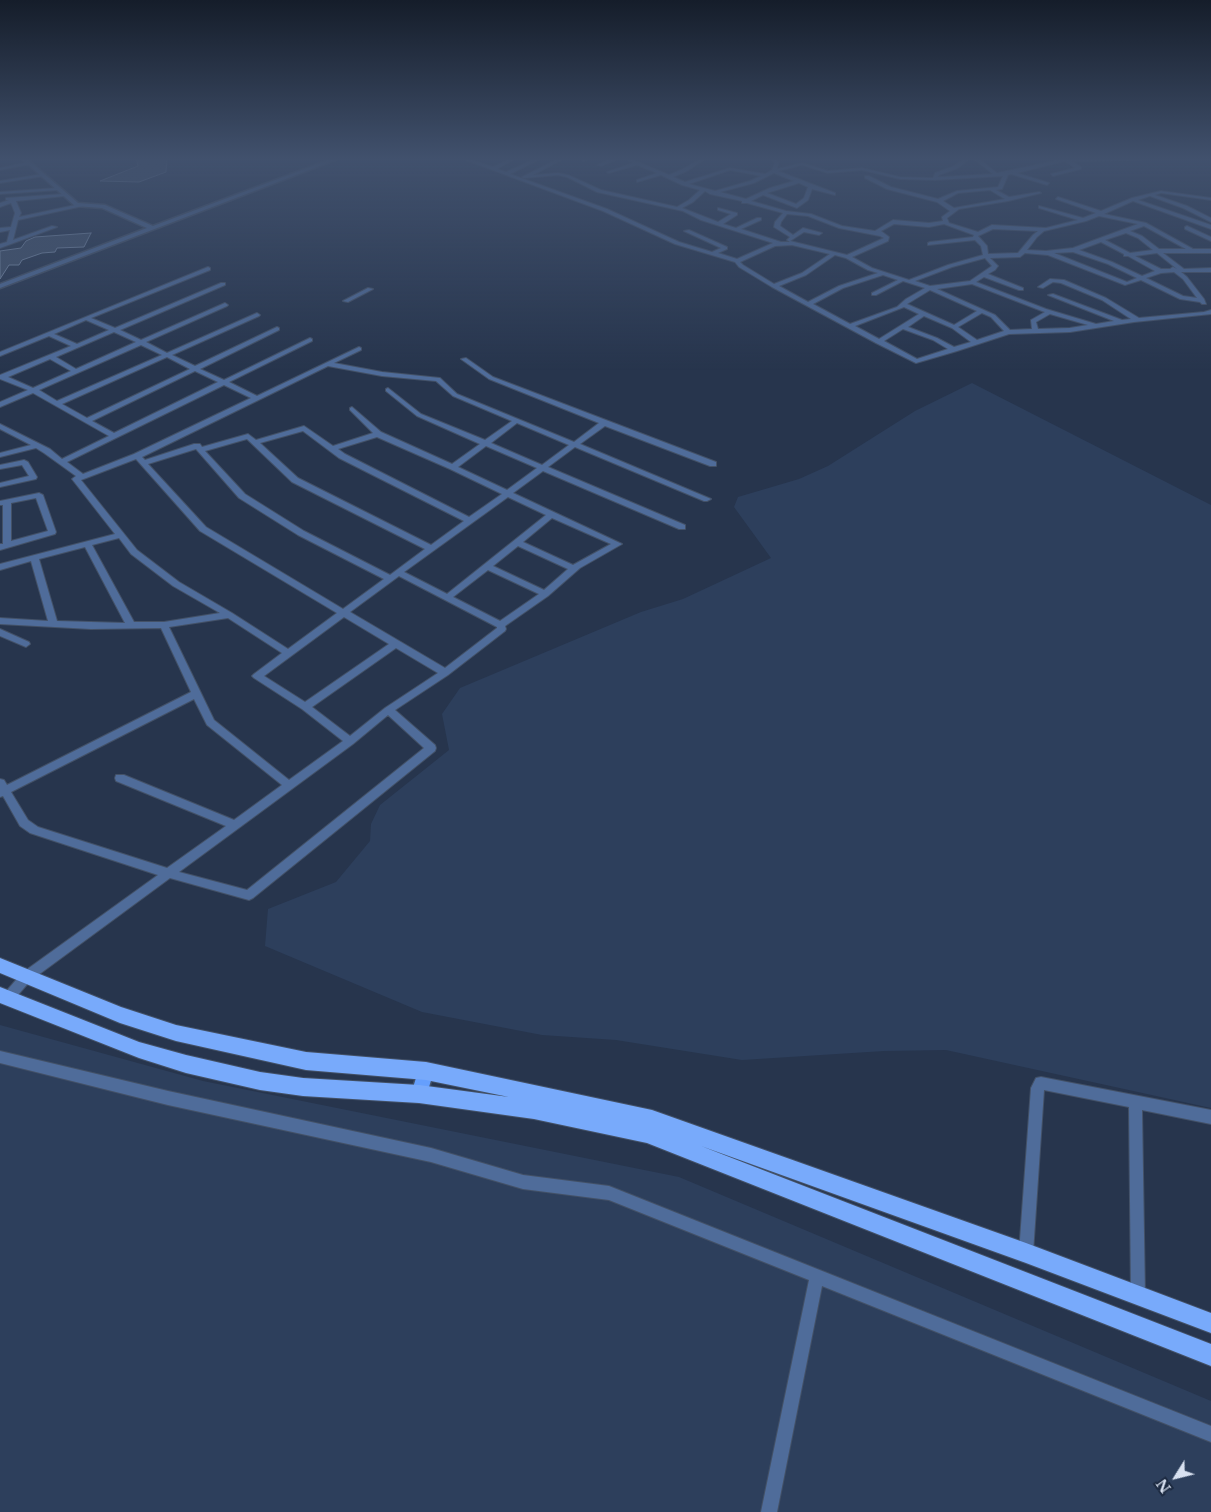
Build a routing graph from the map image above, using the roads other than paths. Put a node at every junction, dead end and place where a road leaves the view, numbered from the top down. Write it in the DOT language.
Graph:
graph roads {
  1 [pos="0,230"];
  2 [pos="12,230"];
  3 [pos="47,230"];
  4 [pos="148,230"];
  5 [pos="649,230"];
  6 [pos="736,230"];
  7 [pos="781,230"];
  8 [pos="857,230"];
  9 [pos="879,230"];
  10 [pos="962,230"];
  11 [pos="989,230"];
  12 [pos="1025,230"];
  13 [pos="1047,230"];
  14 [pos="1133,230"];
  15 [pos="1154,230"];
  16 [pos="1192,230"];
  17 [pos="765,231"];
  18 [pos="1042,231"];
  19 [pos="687,232"];
  20 [pos="1128,232"];
  21 [pos="819,233"];
  22 [pos="880,234"];
  23 [pos="0,235"];
  24 [pos="758,235"];
  25 [pos="976,236"];
  26 [pos="793,237"];
  27 [pos="1211,238"];
  28 [pos="1101,240"];
  29 [pos="787,242"];
  30 [pos="9,243"];
  31 [pos="779,243"];
  32 [pos="930,244"];
  33 [pos="0,245"];
  34 [pos="1073,250"];
  35 [pos="1191,250"];
  36 [pos="1023,251"];
  37 [pos="1157,251"];
  38 [pos="1211,251"];
  39 [pos="1044,252"];
  40 [pos="714,253"];
  41 [pos="834,254"];
  42 [pos="1126,255"];
  43 [pos="986,256"];
  44 [pos="848,257"];
  45 [pos="737,261"];
  46 [pos="208,269"];
  47 [pos="1173,269"];
  48 [pos="1181,269"];
  49 [pos="1211,270"];
  50 [pos="1160,271"];
  51 [pos="884,273"];
  52 [pos="985,274"];
  53 [pos="1141,278"];
  54 [pos="903,279"];
  55 [pos="911,281"];
  56 [pos="972,282"];
  57 [pos="223,284"];
  58 [pos="0,286"];
  59 [pos="774,286"];
  60 [pos="930,288"];
  61 [pos="1041,288"];
  62 [pos="370,289"];
  63 [pos="1021,289"];
  64 [pos="874,294"];
  65 [pos="1051,296"];
  66 [pos="1202,300"];
  67 [pos="346,301"];
  68 [pos="810,304"];
  69 [pos="225,305"];
  70 [pos="904,305"];
  71 [pos="982,312"];
  72 [pos="1049,312"];
  73 [pos="1211,312"];
  74 [pos="924,313"];
  75 [pos="257,315"];
  76 [pos="86,318"];
  77 [pos="1138,320"];
  78 [pos="1120,322"];
  79 [pos="850,326"];
  80 [pos="1097,326"];
  81 [pos="903,327"];
  82 [pos="954,327"];
  83 [pos="277,329"];
  84 [pos="115,330"];
  85 [pos="1035,331"];
  86 [pos="1008,332"];
  87 [pos="49,334"];
  88 [pos="310,340"];
  89 [pos="878,342"];
  90 [pos="976,342"];
  91 [pos="141,343"];
  92 [pos="77,346"];
  93 [pos="359,349"];
  94 [pos="955,350"];
  95 [pos="0,354"];
  96 [pos="166,355"];
  97 [pos="51,357"];
  98 [pos="464,358"];
  99 [pos="327,364"];
  100 [pos="194,369"];
  101 [pos="76,370"];
  102 [pos="2,377"];
  103 [pos="223,383"];
  104 [pos="388,390"];
  105 [pos="36,391"];
  106 [pos="256,398"];
  107 [pos="58,403"];
  108 [pos="0,405"];
  109 [pos="352,409"];
  110 [pos="88,420"];
  111 [pos="516,421"];
  112 [pos="604,422"];
  113 [pos="0,426"];
  114 [pos="378,434"];
  115 [pos="114,436"];
  116 [pos="255,442"];
  117 [pos="484,444"];
  118 [pos="574,445"];
  119 [pos="37,446"];
  120 [pos="331,449"];
  121 [pos="200,450"];
  122 [pos="0,454"];
  123 [pos="136,456"];
  124 [pos="62,462"];
  125 [pos="143,463"];
  126 [pos="713,464"];
  127 [pos="453,466"];
  128 [pos="0,467"];
  129 [pos="543,468"];
  130 [pos="32,477"];
  131 [pos="82,477"];
  132 [pos="0,485"];
  133 [pos="508,493"];
  134 [pos="39,495"];
  135 [pos="707,499"];
  136 [pos="3,503"];
  137 [pos="551,515"];
  138 [pos="470,521"];
  139 [pos="682,527"];
  140 [pos="120,535"];
  141 [pos="517,542"];
  142 [pos="88,545"];
  143 [pos="4,547"];
  144 [pos="432,549"];
  145 [pos="36,559"];
  146 [pos="487,566"];
  147 [pos="0,567"];
  148 [pos="574,569"];
  149 [pos="399,573"];
  150 [pos="391,579"];
  151 [pos="545,594"];
  152 [pos="447,598"];
  153 [pos="344,614"];
  154 [pos="229,615"];
  155 [pos="0,621"];
  156 [pos="53,624"];
  157 [pos="130,626"];
  158 [pos="164,626"];
  159 [pos="500,626"];
  160 [pos="0,632"];
  161 [pos="26,644"];
  162 [pos="395,644"];
  163 [pos="288,653"];
  164 [pos="445,673"];
  165 [pos="196,694"];
  166 [pos="305,707"];
  167 [pos="388,710"];
  168 [pos="350,741"];
  169 [pos="120,778"];
  170 [pos="289,785"];
  171 [pos="1,789"];
  172 [pos="235,825"];
  173 [pos="170,874"];
  174 [pos="0,965"];
  175 [pos="26,977"];
  176 [pos="4,997"];
  177 [pos="0,1056"];
  178 [pos="426,1071"];
  179 [pos="420,1094"];
  180 [pos="1135,1101"];
  181 [pos="1211,1117"];
  182 [pos="1026,1254"];
  183 [pos="818,1276"];
  184 [pos="1138,1296"];
  185 [pos="1211,1323"];
  186 [pos="1211,1355"];
  187 [pos="1211,1434"];
  188 [pos="769,1512"];
  1 -- 2 [label="street"];
  2 -- 23 [label="street"];
  2 -- 30 [label="street"];
  3 -- 30 [label="street"];
  4 -- 58 [label="street"];
  5 -- 40 [label="street"];
  6 -- 24 [label="street"];
  7 -- 26 [label="street"];
  8 -- 22 [label="street"];
  9 -- 22 [label="street"];
  10 -- 25 [label="street"];
  11 -- 25 [label="street"];
  12 -- 18 [label="street"];
  13 -- 18 [label="street"];
  14 -- 20 [label="street"];
  15 -- 35 [label="street"];
  16 -- 27 [label="street"];
  17 -- 24 [label="street"];
  18 -- 36 [label="street"];
  19 -- 40 [label="street"];
  20 -- 28 [label="street"];
  20 -- 37 [label="street"];
  21 -- 26 [label="street"];
  22 -- 44 [label="street"];
  24 -- 31 [label="street"];
  25 -- 32 [label="street"];
  25 -- 43 [label="street"];
  26 -- 29 [label="street"];
  28 -- 34 [label="street"];
  28 -- 42 [label="street"];
  29 -- 31 [label="street"];
  29 -- 41 [label="street"];
  30 -- 33 [label="street"];
  31 -- 45 [label="street"];
  34 -- 39 [label="street"];
  34 -- 53 [label="street"];
  35 -- 37 [label="street"];
  35 -- 38 [label="street"];
  36 -- 39 [label="street"];
  36 -- 43 [label="street"];
  37 -- 42 [label="street"];
  37 -- 48 [label="street"];
  39 -- 53 [label="street"];
  40 -- 45 [label="street"];
  41 -- 44 [label="street"];
  41 -- 59 [label="street"];
  42 -- 50 [label="street"];
  43 -- 52 [label="street"];
  43 -- 55 [label="street"];
  44 -- 51 [label="street"];
  45 -- 59 [label="street"];
  46 -- 76 [label="street"];
  47 -- 48 [label="street"];
  47 -- 50 [label="street"];
  47 -- 66 [label="street"];
  48 -- 49 [label="street"];
  50 -- 53 [label="street"];
  51 -- 54 [label="street"];
  51 -- 68 [label="street"];
  52 -- 56 [label="street"];
  52 -- 63 [label="street"];
  53 -- 66 [label="street"];
  54 -- 55 [label="street"];
  54 -- 64 [label="street"];
  55 -- 60 [label="street"];
  56 -- 60 [label="street"];
  56 -- 72 [label="street"];
  57 -- 84 [label="street"];
  59 -- 68 [label="street"];
  60 -- 70 [label="street"];
  60 -- 71 [label="street"];
  61 -- 77 [label="street"];
  62 -- 67 [label="street"];
  65 -- 78 [label="street"];
  66 -- 73 [label="street"];
  68 -- 79 [label="street"];
  69 -- 91 [label="street"];
  70 -- 74 [label="street"];
  70 -- 79 [label="street"];
  71 -- 82 [label="street"];
  71 -- 86 [label="street"];
  72 -- 80 [label="street"];
  72 -- 85 [label="street"];
  73 -- 77 [label="street"];
  74 -- 81 [label="street"];
  74 -- 82 [label="street"];
  75 -- 96 [label="street"];
  76 -- 84 [label="street"];
  76 -- 87 [label="street"];
  77 -- 78 [label="street"];
  78 -- 80 [label="street"];
  79 -- 89 [label="street"];
  80 -- 85 [label="street"];
  81 -- 89 [label="street"];
  81 -- 94 [label="street"];
  82 -- 90 [label="street"];
  83 -- 100 [label="street"];
  84 -- 91 [label="street"];
  84 -- 92 [label="street"];
  85 -- 86 [label="street"];
  86 -- 90 [label="street"];
  87 -- 92 [label="street"];
  87 -- 95 [label="street"];
  88 -- 103 [label="street"];
  89 -- 94 [label="street"];
  90 -- 94 [label="street"];
  91 -- 96 [label="street"];
  91 -- 101 [label="street"];
  92 -- 97 [label="street"];
  93 -- 99 [label="street"];
  96 -- 100 [label="street"];
  96 -- 107 [label="street"];
  97 -- 101 [label="street"];
  97 -- 102 [label="street"];
  98 -- 112 [label="street"];
  99 -- 106 [label="street"];
  99 -- 111 [label="street"];
  100 -- 103 [label="street"];
  100 -- 110 [label="street"];
  101 -- 105 [label="street"];
  102 -- 105 [label="street"];
  103 -- 106 [label="street"];
  103 -- 115 [label="street"];
  104 -- 117 [label="street"];
  105 -- 107 [label="street"];
  105 -- 108 [label="street"];
  106 -- 123 [label="street"];
  107 -- 110 [label="street"];
  109 -- 114 [label="street"];
  110 -- 115 [label="street"];
  111 -- 117 [label="street"];
  111 -- 118 [label="street"];
  112 -- 118 [label="street"];
  112 -- 126 [label="street"];
  113 -- 119 [label="street"];
  114 -- 120 [label="street"];
  114 -- 127 [label="street"];
  115 -- 124 [label="street"];
  116 -- 120 [label="street"];
  116 -- 121 [label="street"];
  116 -- 144 [label="street"];
  117 -- 127 [label="street"];
  117 -- 129 [label="street"];
  118 -- 129 [label="street"];
  118 -- 135 [label="street"];
  119 -- 122 [label="street"];
  119 -- 124 [label="street"];
  120 -- 138 [label="street"];
  121 -- 125 [label="street"];
  121 -- 150 [label="street"];
  123 -- 125 [label="street"];
  123 -- 131 [label="street"];
  124 -- 131 [label="street"];
  125 -- 153 [label="street"];
  127 -- 133 [label="street"];
  128 -- 130 [label="street"];
  129 -- 133 [label="street"];
  129 -- 139 [label="street"];
  130 -- 132 [label="street"];
  130 -- 134 [label="street"];
  131 -- 140 [label="street"];
  133 -- 137 [label="street"];
  133 -- 138 [label="street"];
  134 -- 136 [label="street"];
  134 -- 143 [label="street"];
  136 -- 143 [label="street"];
  137 -- 141 [label="street"];
  137 -- 148 [label="street"];
  138 -- 144 [label="street"];
  140 -- 142 [label="street"];
  140 -- 154 [label="street"];
  141 -- 146 [label="street"];
  141 -- 148 [label="street"];
  142 -- 145 [label="street"];
  142 -- 157 [label="street"];
  144 -- 149 [label="street"];
  145 -- 147 [label="street"];
  145 -- 156 [label="street"];
  146 -- 151 [label="street"];
  146 -- 152 [label="street"];
  148 -- 151 [label="street"];
  149 -- 150 [label="street"];
  149 -- 152 [label="street"];
  150 -- 153 [label="street"];
  151 -- 159 [label="street"];
  152 -- 159 [label="street"];
  153 -- 162 [label="street"];
  153 -- 163 [label="street"];
  154 -- 158 [label="street"];
  154 -- 163 [label="street"];
  155 -- 156 [label="street"];
  156 -- 157 [label="street"];
  157 -- 158 [label="street"];
  158 -- 165 [label="street"];
  159 -- 164 [label="street"];
  160 -- 161 [label="street"];
  162 -- 164 [label="street"];
  162 -- 166 [label="street"];
  163 -- 166 [label="street"];
  164 -- 167 [label="street"];
  165 -- 170 [label="street"];
  165 -- 171 [label="street"];
  166 -- 168 [label="street"];
  167 -- 168 [label="street"];
  167 -- 173 [label="street"];
  168 -- 170 [label="street"];
  169 -- 172 [label="street"];
  170 -- 172 [label="street"];
  171 -- 173 [label="street"];
  172 -- 173 [label="street"];
  173 -- 175 [label="street"];
  174 -- 175 [label="highway"];
  175 -- 176 [label="street"];
  175 -- 178 [label="highway"];
  176 -- 179 [label="highway"];
  177 -- 183 [label="street"];
  178 -- 179 [label="main road"];
  178 -- 182 [label="highway"];
  179 -- 186 [label="highway"];
  180 -- 181 [label="street"];
  180 -- 182 [label="street"];
  180 -- 184 [label="street"];
  182 -- 184 [label="highway"];
  183 -- 187 [label="street"];
  183 -- 188 [label="street"];
  184 -- 185 [label="highway"];
}
